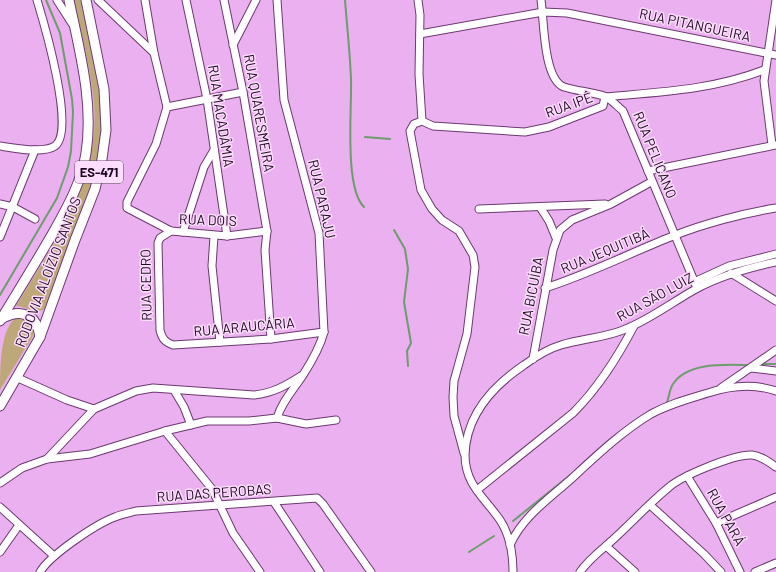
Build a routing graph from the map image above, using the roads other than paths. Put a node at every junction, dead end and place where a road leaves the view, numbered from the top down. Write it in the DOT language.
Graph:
graph roads {
  1 [pos="37,0"];
  2 [pos="57,0"];
  3 [pos="69,0"];
  4 [pos="86,0"];
  5 [pos="98,0"];
  6 [pos="186,0"];
  7 [pos="224,0"];
  8 [pos="256,0"];
  9 [pos="277,0"];
  10 [pos="418,0"];
  11 [pos="542,0"];
  12 [pos="776,0"];
  13 [pos="145,1"];
  14 [pos="543,12"];
  15 [pos="74,26"];
  16 [pos="420,34"];
  17 [pos="233,45"];
  18 [pos="154,53"];
  19 [pos="767,54"];
  20 [pos="776,55"];
  21 [pos="764,70"];
  22 [pos="243,92"];
  23 [pos="605,97"];
  24 [pos="207,99"];
  25 [pos="167,107"];
  26 [pos="422,121"];
  27 [pos="774,145"];
  28 [pos="0,146"];
  29 [pos="35,150"];
  30 [pos="214,150"];
  31 [pos="648,171"];
  32 [pos="651,182"];
  33 [pos="0,204"];
  34 [pos="611,204"];
  35 [pos="540,206"];
  36 [pos="13,207"];
  37 [pos="776,208"];
  38 [pos="479,209"];
  39 [pos="35,219"];
  40 [pos="267,231"];
  41 [pos="171,232"];
  42 [pos="183,232"];
  43 [pos="674,235"];
  44 [pos="214,236"];
  45 [pos="227,236"];
  46 [pos="0,237"];
  47 [pos="556,238"];
  48 [pos="776,254"];
  49 [pos="776,262"];
  50 [pos="731,273"];
  51 [pos="696,285"];
  52 [pos="545,288"];
  53 [pos="776,300"];
  54 [pos="1,320"];
  55 [pos="634,325"];
  56 [pos="324,332"];
  57 [pos="40,337"];
  58 [pos="271,339"];
  59 [pos="166,342"];
  60 [pos="220,342"];
  61 [pos="776,350"];
  62 [pos="533,359"];
  63 [pos="751,368"];
  64 [pos="776,371"];
  65 [pos="304,374"];
  66 [pos="18,378"];
  67 [pos="174,390"];
  68 [pos="718,390"];
  69 [pos="776,391"];
  70 [pos="0,406"];
  71 [pos="94,409"];
  72 [pos="278,418"];
  73 [pos="336,420"];
  74 [pos="191,425"];
  75 [pos="165,431"];
  76 [pos="465,457"];
  77 [pos="47,459"];
  78 [pos="776,467"];
  79 [pos="687,476"];
  80 [pos="0,483"];
  81 [pos="477,490"];
  82 [pos="776,497"];
  83 [pos="274,502"];
  84 [pos="650,505"];
  85 [pos="219,506"];
  86 [pos="0,507"];
  87 [pos="716,523"];
  88 [pos="19,525"];
  89 [pos="510,545"];
  90 [pos="606,546"];
  91 [pos="0,552"];
  92 [pos="54,556"];
  93 [pos="776,563"];
  94 [pos="40,572"];
  95 [pos="260,572"];
  96 [pos="320,572"];
  97 [pos="371,572"];
  98 [pos="512,572"];
  99 [pos="580,572"];
  100 [pos="636,572"];
  101 [pos="721,572"];
  102 [pos="740,572"];
  103 [pos="755,572"];
  1 -- 29 [label="street"];
  2 -- 15 [label="street"];
  3 -- 15 [label="main road, RODOVIA ALOÍZIO SANTOS / ES-471"];
  4 -- 57 [label="main road, RODOVIA ALOÍZIO SANTOS / ES-471"];
  5 -- 18 [label="street"];
  6 -- 24 [label="street, RUA MACADÂMIA"];
  7 -- 17 [label="street, RUA QUARESMEIRA"];
  8 -- 17 [label="street"];
  9 -- 56 [label="street, RUA PARAJU"];
  10 -- 16 [label="street"];
  11 -- 14 [label="street, RUA PELICANO"];
  12 -- 19 [label="street"];
  13 -- 18 [label="street"];
  14 -- 16 [label="street, RUA PITANGUEIRA"];
  14 -- 19 [label="street, RUA PITANGUEIRA"];
  14 -- 23 [label="street, RUA PELICANO"];
  15 -- 54 [label="main road, RODOVIA ALOÍZIO SANTOS / ES-471"];
  16 -- 26 [label="street"];
  17 -- 22 [label="street, RUA QUARESMEIRA"];
  18 -- 25 [label="street"];
  19 -- 20 [label="street, RUA PITANGUEIRA"];
  19 -- 21 [label="street"];
  21 -- 23 [label="street, RUA IPÊ"];
  21 -- 27 [label="street"];
  22 -- 24 [label="street"];
  22 -- 40 [label="street, RUA QUARESMEIRA"];
  23 -- 26 [label="street, RUA IPÊ"];
  23 -- 31 [label="street, RUA PELICANO"];
  24 -- 25 [label="street"];
  24 -- 30 [label="street, RUA MACADÂMIA"];
  25 -- 41 [label="street, RUA DOIS"];
  26 -- 76 [label="street"];
  27 -- 31 [label="street"];
  28 -- 29 [label="street"];
  29 -- 36 [label="street"];
  30 -- 42 [label="street"];
  30 -- 45 [label="street, RUA MACADÂMIA"];
  31 -- 32 [label="street, RUA PELICANO"];
  32 -- 34 [label="street"];
  32 -- 43 [label="street, RUA PELICANO"];
  33 -- 36 [label="street"];
  34 -- 35 [label="street"];
  34 -- 47 [label="street"];
  35 -- 38 [label="street"];
  35 -- 47 [label="street"];
  36 -- 39 [label="street"];
  36 -- 46 [label="street"];
  37 -- 43 [label="street, RUA JEQUITIBÁ"];
  40 -- 45 [label="street, RUA DOIS"];
  40 -- 58 [label="street, RUA QUARESMEIRA"];
  41 -- 42 [label="street, RUA DOIS"];
  41 -- 59 [label="street, RUA CEDRO"];
  42 -- 44 [label="street, RUA DOIS"];
  43 -- 51 [label="street, RUA PELICANO"];
  43 -- 52 [label="street, RUA JEQUITIBÁ"];
  44 -- 45 [label="street, RUA DOIS"];
  44 -- 60 [label="street"];
  47 -- 52 [label="street, RUA BICUÍBA"];
  48 -- 51 [label="street, RUA SÃO LUIZ"];
  49 -- 50 [label="street, RUA SÃO LUIZ"];
  50 -- 51 [label="street, RUA SÃO LUIZ"];
  50 -- 53 [label="street"];
  51 -- 55 [label="street, RUA SÃO LUIZ"];
  52 -- 62 [label="street, RUA BICUÍBA"];
  54 -- 57 [label="main road"];
  55 -- 62 [label="street, RUA SÃO LUIZ"];
  55 -- 81 [label="street"];
  56 -- 58 [label="street, RUA ARAUCÁRIA"];
  56 -- 65 [label="street, RUA PARAJU"];
  57 -- 66 [label="main road, RODOVIA ALOÍZIO SANTOS / ES-471"];
  58 -- 60 [label="street, RUA ARAUCÁRIA"];
  59 -- 60 [label="street, RUA ARAUCÁRIA"];
  61 -- 63 [label="street"];
  62 -- 76 [label="street, RUA SÃO LUIZ"];
  63 -- 64 [label="street"];
  63 -- 68 [label="street"];
  65 -- 67 [label="street"];
  65 -- 72 [label="street, RUA PARAJU"];
  66 -- 70 [label="main road, RODOVIA ALOÍZIO SANTOS / ES-471"];
  66 -- 71 [label="street"];
  67 -- 71 [label="street"];
  67 -- 74 [label="street"];
  68 -- 69 [label="street"];
  68 -- 89 [label="street"];
  71 -- 77 [label="street"];
  72 -- 73 [label="street"];
  72 -- 74 [label="street"];
  74 -- 75 [label="street"];
  75 -- 77 [label="street"];
  75 -- 85 [label="street"];
  76 -- 81 [label="street, RUA SÃO LUIZ"];
  77 -- 80 [label="street"];
  78 -- 79 [label="street"];
  79 -- 84 [label="street"];
  79 -- 87 [label="street, RUA PARÁ"];
  81 -- 89 [label="street, RUA SÃO LUIZ"];
  82 -- 87 [label="street"];
  83 -- 85 [label="street, RUA DAS PEROBAS"];
  83 -- 96 [label="street"];
  83 -- 97 [label="street, RUA DAS PEROBAS"];
  84 -- 90 [label="street"];
  84 -- 101 [label="street"];
  85 -- 92 [label="street, RUA DAS PEROBAS"];
  85 -- 95 [label="street"];
  86 -- 88 [label="street"];
  87 -- 102 [label="street, RUA PARÁ"];
  88 -- 91 [label="street"];
  88 -- 92 [label="street"];
  89 -- 98 [label="street, RUA SÃO LUIZ"];
  90 -- 99 [label="street"];
  90 -- 100 [label="street"];
  92 -- 94 [label="street, RUA DAS PEROBAS"];
  93 -- 103 [label="street"];
}
